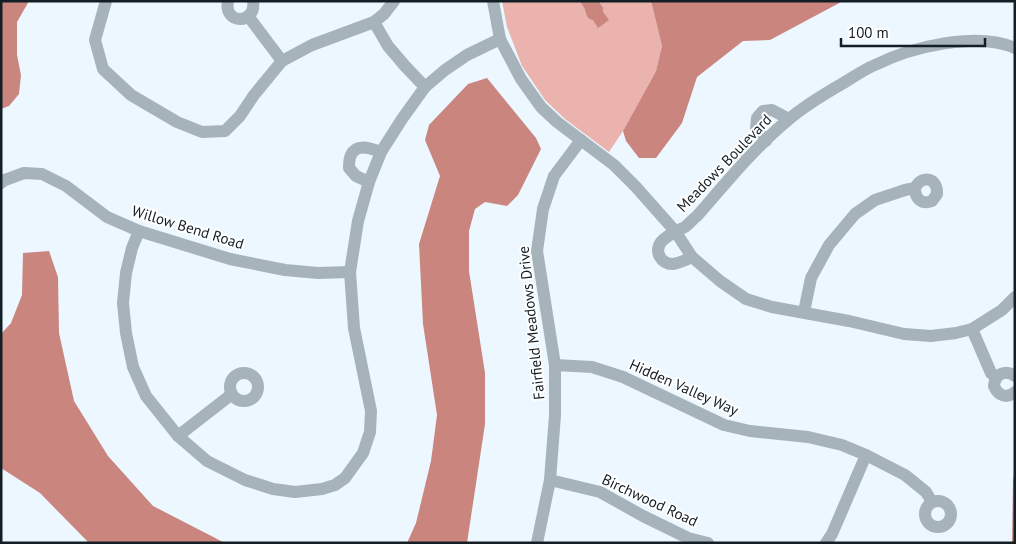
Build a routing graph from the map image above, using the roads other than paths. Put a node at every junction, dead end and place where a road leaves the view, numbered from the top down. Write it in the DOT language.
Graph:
graph roads {
  1 [pos="106,1"];
  2 [pos="228,1"];
  3 [pos="253,1"];
  4 [pos="394,1"];
  5 [pos="493,1"];
  6 [pos="248,16"];
  7 [pos="374,22"];
  8 [pos="500,39"];
  9 [pos="1015,48"];
  10 [pos="282,61"];
  11 [pos="426,87"];
  12 [pos="789,118"];
  13 [pos="581,140"];
  14 [pos="766,141"];
  15 [pos="382,152"];
  16 [pos="369,182"];
  17 [pos="1,183"];
  18 [pos="915,188"];
  19 [pos="138,231"];
  20 [pos="675,231"];
  21 [pos="692,257"];
  22 [pos="350,272"];
  23 [pos="1015,297"];
  24 [pos="804,312"];
  25 [pos="972,329"];
  26 [pos="555,365"];
  27 [pos="1015,376"];
  28 [pos="996,377"];
  29 [pos="1015,392"];
  30 [pos="232,394"];
  31 [pos="178,436"];
  32 [pos="866,455"];
  33 [pos="550,480"];
  34 [pos="932,502"];
  35 [pos="537,543"];
  36 [pos="708,543"];
  37 [pos="826,543"];
  1 -- 10 [label="street"];
  2 -- 6 [label="street"];
  3 -- 6 [label="street"];
  4 -- 7 [label="street"];
  5 -- 8 [label="street, Meadows Boulevard"];
  6 -- 10 [label="street"];
  7 -- 10 [label="street"];
  7 -- 11 [label="street"];
  8 -- 11 [label="street"];
  8 -- 13 [label="street, Meadows Boulevard"];
  9 -- 12 [label="street, Meadows Boulevard"];
  11 -- 15 [label="street"];
  12 -- 14 [label="street, Meadows Boulevard"];
  12 -- 14 [label="street"];
  13 -- 20 [label="street, Meadows Boulevard"];
  13 -- 26 [label="street, Fairfield Meadows Drive"];
  14 -- 20 [label="street, Meadows Boulevard"];
  15 -- 16 [label="street"];
  15 -- 16 [label="street"];
  16 -- 22 [label="street"];
  17 -- 19 [label="street, Willow Bend Road"];
  18 -- 24 [label="street"];
  19 -- 22 [label="street, Willow Bend Road"];
  19 -- 31 [label="street"];
  20 -- 21 [label="street, Meadows Boulevard"];
  20 -- 21 [label="street"];
  21 -- 24 [label="street, Meadows Boulevard"];
  22 -- 31 [label="street"];
  23 -- 25 [label="street, Meadows Boulevard"];
  24 -- 25 [label="street, Meadows Boulevard"];
  25 -- 28 [label="street"];
  26 -- 32 [label="street, Hidden Valley Way"];
  26 -- 33 [label="street, Fairfield Meadows Drive"];
  27 -- 28 [label="street"];
  28 -- 29 [label="street"];
  30 -- 31 [label="street"];
  32 -- 34 [label="street, Hidden Valley Way"];
  32 -- 37 [label="street"];
  33 -- 35 [label="street, Fairfield Meadows Drive"];
  33 -- 36 [label="street, Birchwood Road"];
}
